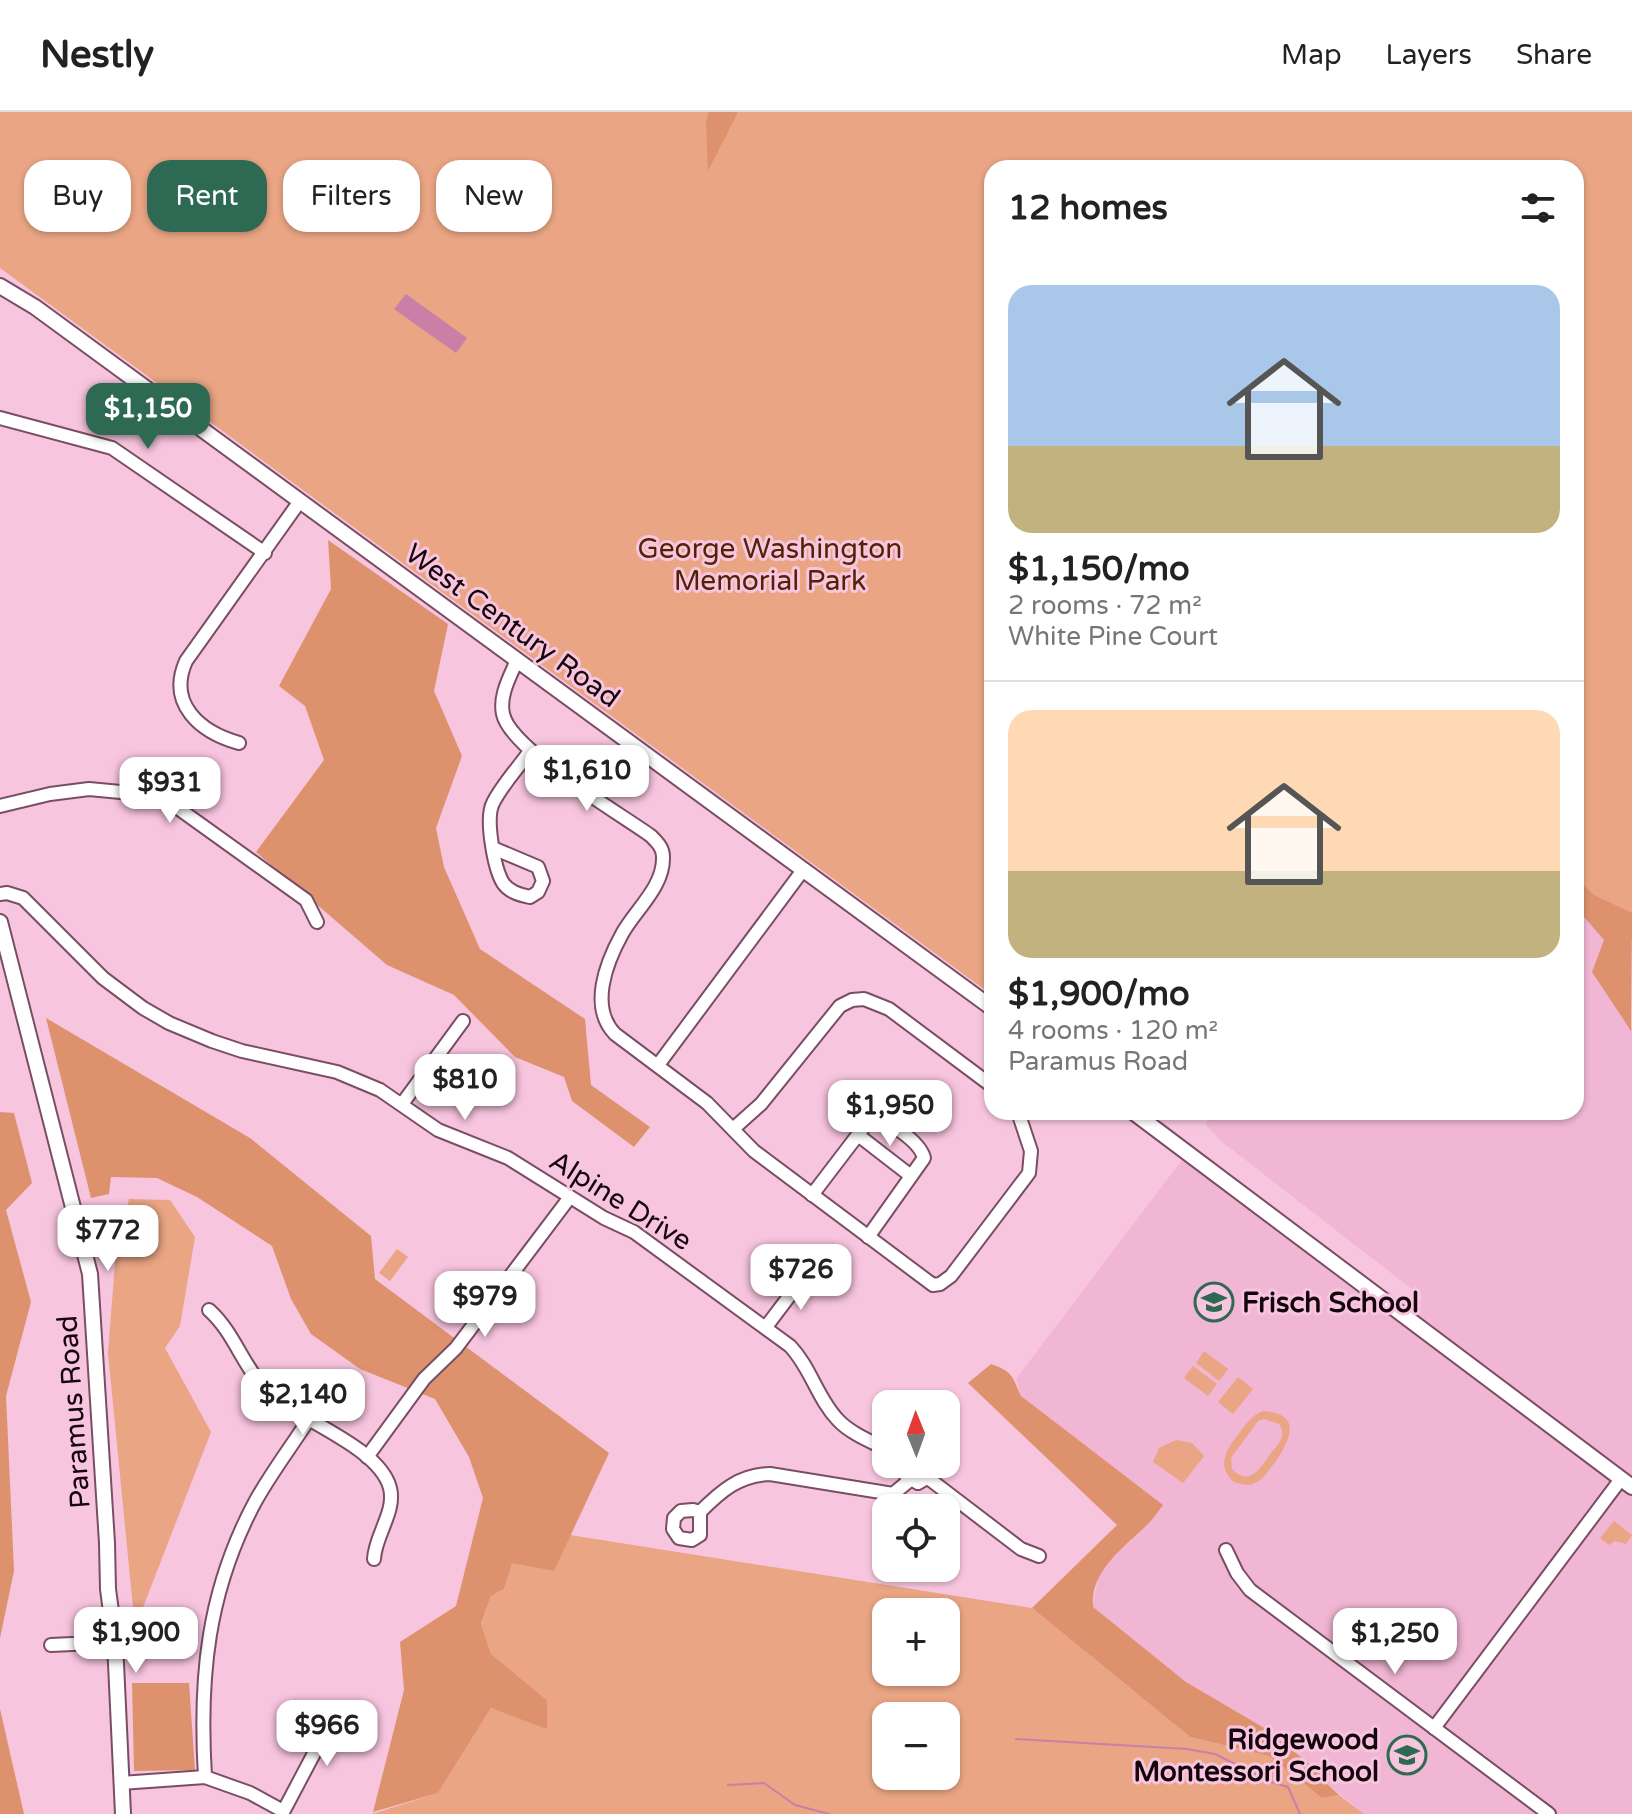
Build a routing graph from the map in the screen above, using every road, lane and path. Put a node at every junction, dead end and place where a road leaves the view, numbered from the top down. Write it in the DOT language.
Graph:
graph roads {
  1 [pos="0,286"];
  2 [pos="0,418"];
  3 [pos="300,501"];
  4 [pos="265,553"];
  5 [pos="517,660"];
  6 [pos="239,743"];
  7 [pos="530,751"];
  8 [pos="0,806"];
  9 [pos="493,848"];
  10 [pos="803,870"];
  11 [pos="0,894"];
  12 [pos="0,922"];
  13 [pos="317,922"];
  14 [pos="984,1002"];
  15 [pos="463,1021"];
  16 [pos="658,1065"];
  17 [pos="984,1080"];
  18 [pos="402,1104"];
  19 [pos="1021,1120"];
  20 [pos="1144,1120"];
  21 [pos="733,1129"];
  22 [pos="858,1135"];
  23 [pos="911,1176"];
  24 [pos="812,1195"];
  25 [pos="570,1197"];
  26 [pos="868,1237"];
  27 [pos="806,1274"];
  28 [pos="209,1310"];
  29 [pos="766,1327"];
  30 [pos="309,1419"];
  31 [pos="872,1441"];
  32 [pos="367,1457"];
  33 [pos="928,1478"];
  34 [pos="910,1480"];
  35 [pos="1627,1483"];
  36 [pos="700,1512"];
  37 [pos="1226,1550"];
  38 [pos="1039,1556"];
  39 [pos="374,1559"];
  40 [pos="115,1642"];
  41 [pos="51,1645"];
  42 [pos="330,1710"];
  43 [pos="1434,1728"];
  44 [pos="205,1777"];
  45 [pos="121,1783"];
  46 [pos="282,1813"];
  47 [pos="123,1814"];
  48 [pos="1549,1814"];
  1 -- 3 [label="main road, West Century Road"];
  2 -- 4 [label="street"];
  3 -- 4 [label="street"];
  3 -- 5 [label="main road, West Century Road"];
  4 -- 6 [label="street"];
  5 -- 7 [label="street"];
  5 -- 10 [label="main road, West Century Road"];
  7 -- 9 [label="street"];
  7 -- 16 [label="street"];
  8 -- 13 [label="street"];
  9 -- 9 [label="street"];
  10 -- 14 [label="main road, West Century Road"];
  10 -- 16 [label="street"];
  11 -- 18 [label="street, Alpine Drive"];
  12 -- 40 [label="main road, Paramus Road"];
  15 -- 18 [label="street"];
  16 -- 21 [label="street"];
  17 -- 21 [label="street"];
  18 -- 25 [label="street, Alpine Drive"];
  19 -- 26 [label="street"];
  20 -- 35 [label="main road"];
  21 -- 24 [label="street"];
  22 -- 23 [label="street"];
  22 -- 23 [label="street"];
  22 -- 24 [label="street"];
  23 -- 26 [label="street"];
  24 -- 26 [label="street"];
  25 -- 29 [label="street, Alpine Drive"];
  25 -- 32 [label="street"];
  27 -- 29 [label="street"];
  28 -- 30 [label="street"];
  29 -- 31 [label="street, Alpine Drive"];
  30 -- 32 [label="street"];
  30 -- 44 [label="street"];
  32 -- 39 [label="street"];
  33 -- 34 [label="street"];
  33 -- 38 [label="street"];
  34 -- 36 [label="street"];
  35 -- 43 [label="street"];
  37 -- 43 [label="street"];
  40 -- 41 [label="street"];
  40 -- 45 [label="main road, Paramus Road"];
  42 -- 46 [label="street"];
  43 -- 48 [label="street"];
  44 -- 45 [label="street"];
  44 -- 46 [label="street"];
  45 -- 47 [label="main road, Paramus Road"];
}
